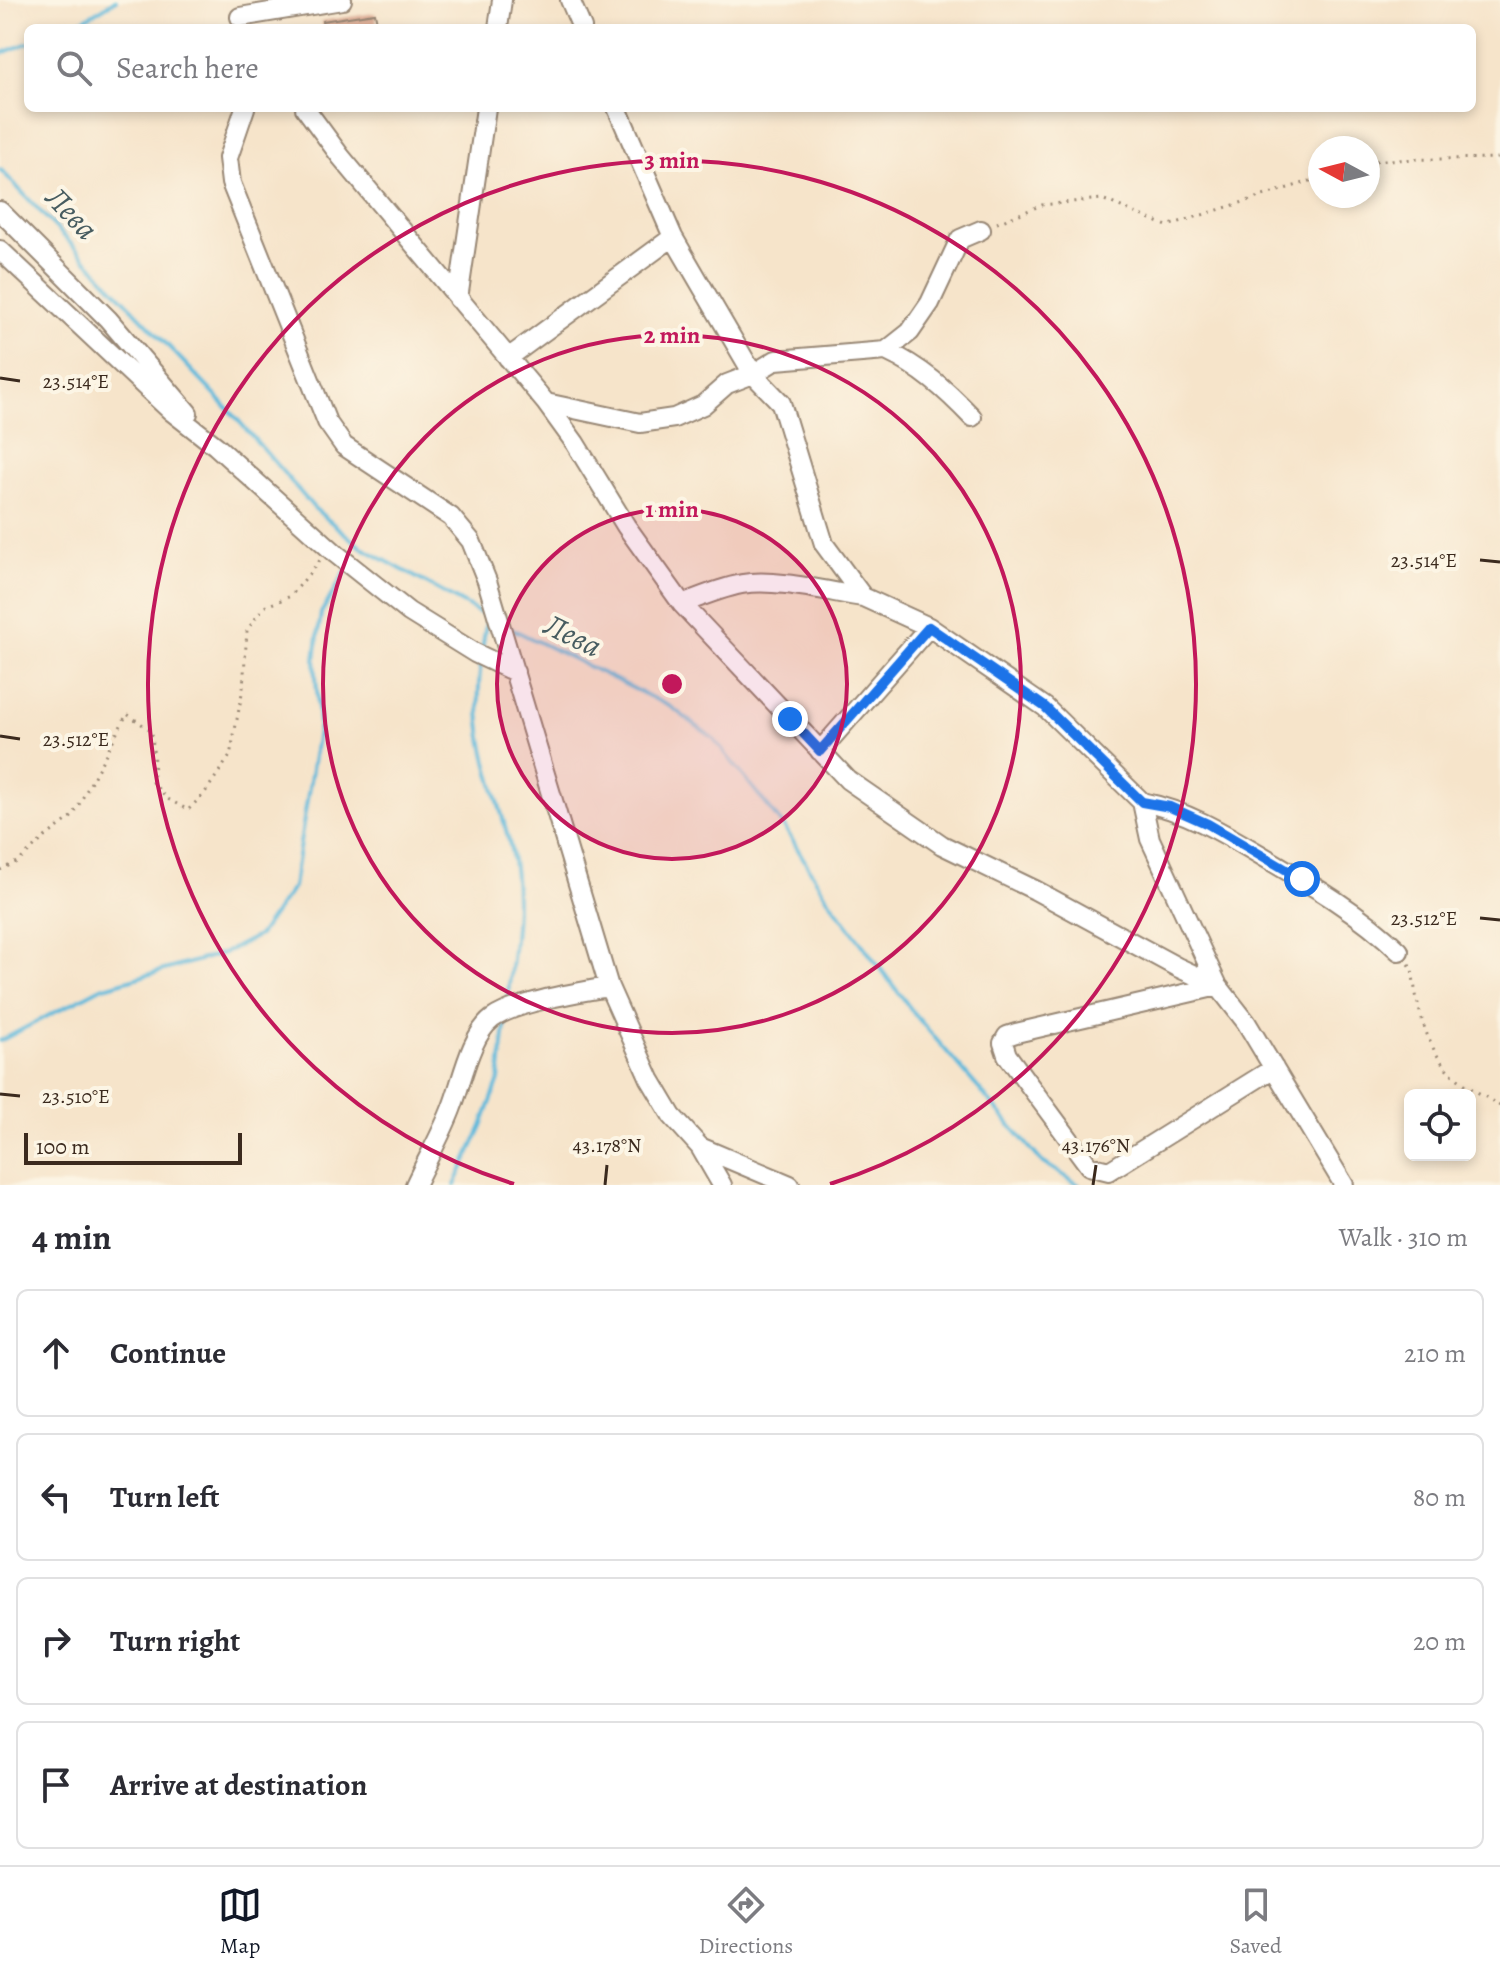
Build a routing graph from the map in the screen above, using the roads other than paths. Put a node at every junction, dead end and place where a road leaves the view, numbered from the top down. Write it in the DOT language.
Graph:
graph roads {
  1 [pos="228,0"];
  2 [pos="342,0"];
  3 [pos="502,0"];
  4 [pos="570,0"];
  5 [pos="244,22"];
  6 [pos="499,24"];
  7 [pos="580,24"];
  8 [pos="244,112"];
  9 [pos="308,112"];
  10 [pos="485,112"];
  11 [pos="619,112"];
  12 [pos="0,211"];
  13 [pos="981,230"];
  14 [pos="673,237"];
  15 [pos="0,250"];
  16 [pos="458,299"];
  17 [pos="886,351"];
  18 [pos="508,358"];
  19 [pos="753,374"];
  20 [pos="546,403"];
  21 [pos="595,414"];
  22 [pos="972,417"];
  23 [pos="575,443"];
  24 [pos="216,446"];
  25 [pos="863,597"];
  26 [pos="682,604"];
  27 [pos="929,627"];
  28 [pos="512,663"];
  29 [pos="820,751"];
  30 [pos="1142,802"];
  31 [pos="1399,951"];
  32 [pos="1218,986"];
  33 [pos="609,987"];
  34 [pos="1274,1068"];
  35 [pos="700,1147"];
  36 [pos="415,1185"];
  37 [pos="722,1185"];
  38 [pos="790,1185"];
  39 [pos="1344,1185"];
  1 -- 5 [label="street"];
  2 -- 5 [label="street"];
  3 -- 6 [label="street"];
  4 -- 7 [label="street"];
  8 -- 28 [label="street"];
  9 -- 16 [label="street"];
  10 -- 16 [label="street"];
  11 -- 14 [label="street"];
  12 -- 24 [label="street"];
  13 -- 17 [label="street"];
  14 -- 18 [label="street"];
  14 -- 19 [label="street"];
  15 -- 24 [label="street"];
  16 -- 18 [label="street"];
  17 -- 19 [label="street"];
  17 -- 22 [label="street"];
  18 -- 20 [label="street"];
  19 -- 21 [label="street"];
  19 -- 25 [label="street"];
  20 -- 21 [label="street"];
  20 -- 23 [label="street"];
  21 -- 23 [label="street"];
  23 -- 26 [label="street"];
  24 -- 28 [label="street"];
  25 -- 26 [label="street"];
  25 -- 27 [label="street"];
  26 -- 29 [label="street"];
  27 -- 29 [label="street"];
  27 -- 30 [label="street"];
  28 -- 33 [label="street"];
  29 -- 32 [label="street"];
  30 -- 31 [label="street"];
  30 -- 32 [label="street"];
  32 -- 34 [label="street"];
  32 -- 34 [label="street"];
  33 -- 35 [label="street"];
  33 -- 36 [label="street"];
  34 -- 39 [label="street"];
  35 -- 37 [label="street"];
  35 -- 38 [label="street"];
}
